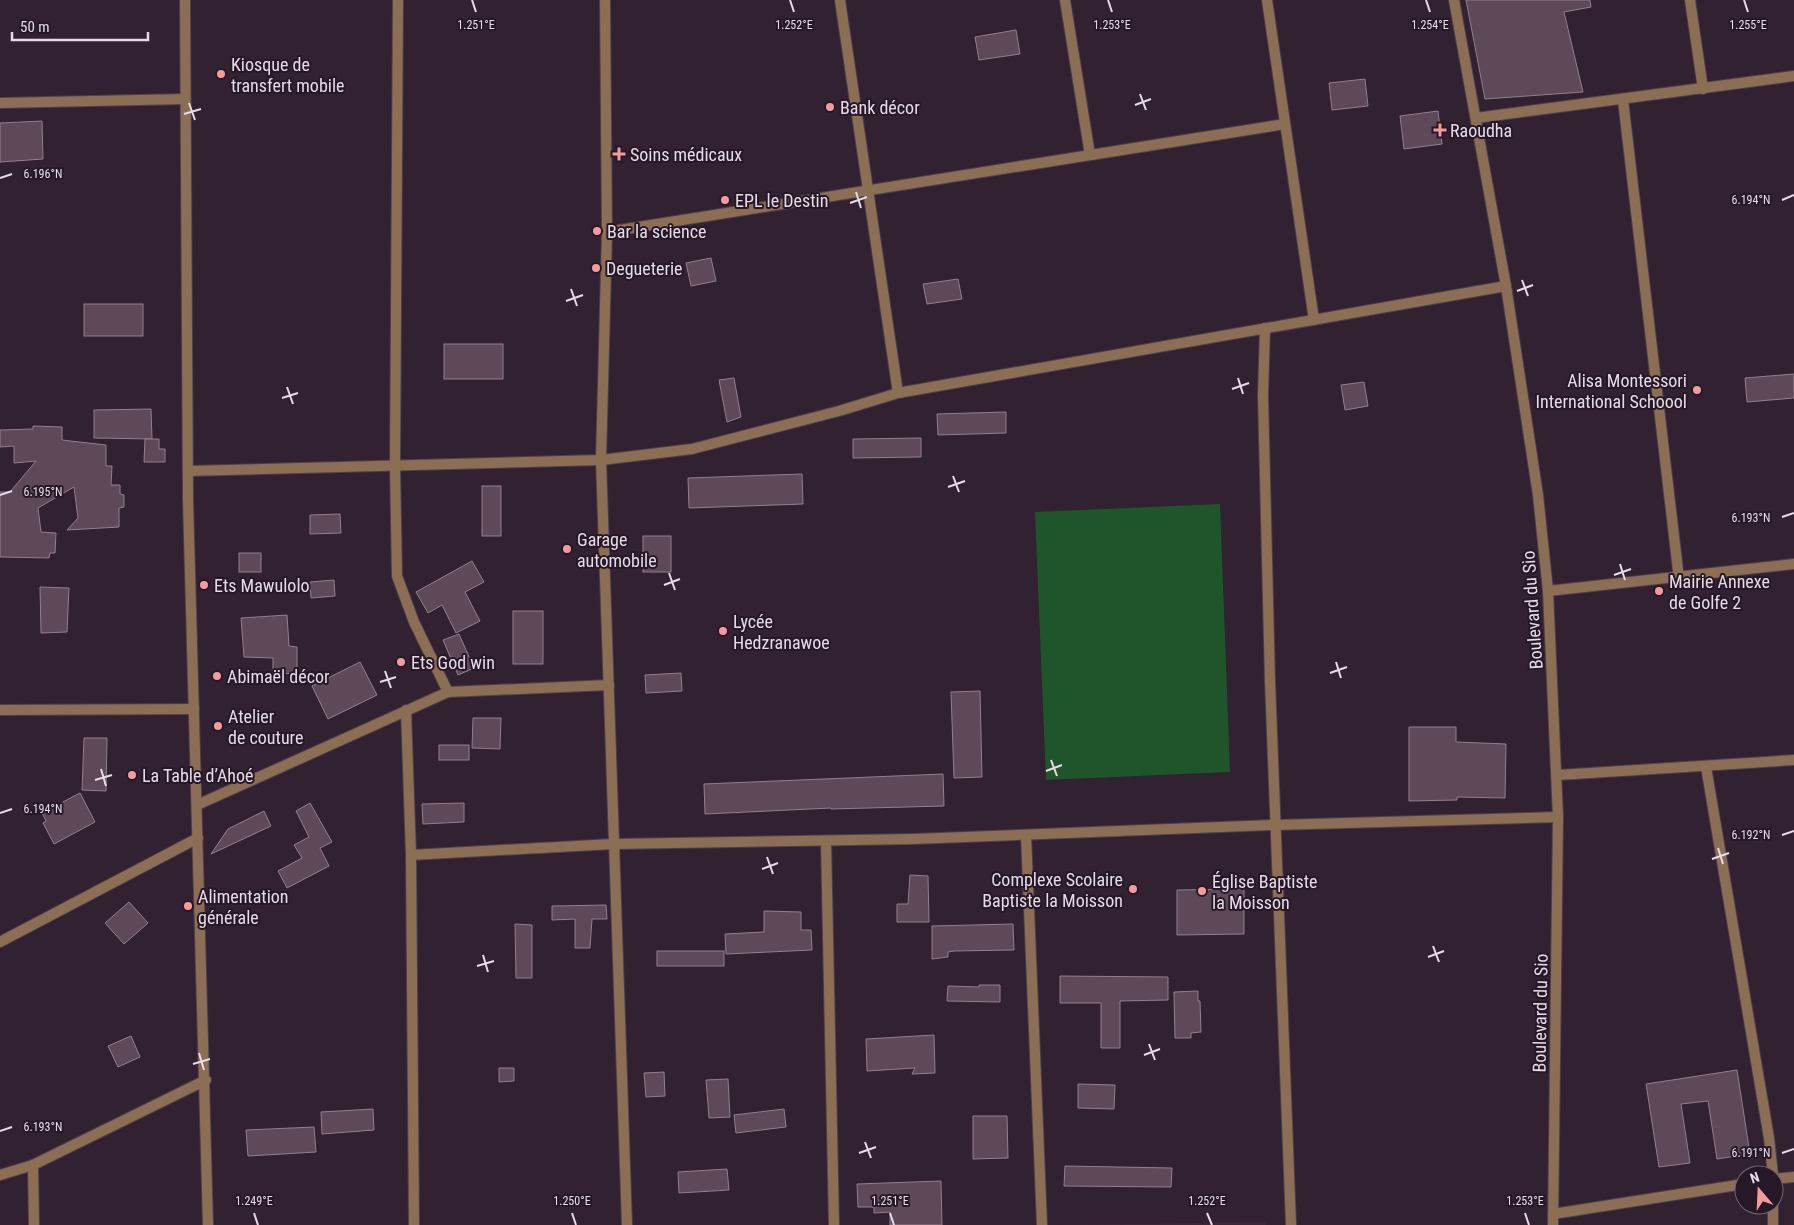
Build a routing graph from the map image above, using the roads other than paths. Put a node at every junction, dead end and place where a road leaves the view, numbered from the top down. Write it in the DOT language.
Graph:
graph roads {
  1 [pos="185,0"];
  2 [pos="398,0"];
  3 [pos="605,0"];
  4 [pos="840,0"];
  5 [pos="1065,0"];
  6 [pos="1267,0"];
  7 [pos="1454,0"];
  8 [pos="1690,0"];
  9 [pos="1794,76"];
  10 [pos="1703,89"];
  11 [pos="186,99"];
  12 [pos="1623,100"];
  13 [pos="0,103"];
  14 [pos="1476,118"];
  15 [pos="1285,124"];
  16 [pos="1090,155"];
  17 [pos="868,191"];
  18 [pos="607,232"];
  19 [pos="1506,286"];
  20 [pos="1314,320"];
  21 [pos="1264,328"];
  22 [pos="898,393"];
  23 [pos="601,460"];
  24 [pos="395,466"];
  25 [pos="188,471"];
  26 [pos="1794,564"];
  27 [pos="1679,578"];
  28 [pos="1548,591"];
  29 [pos="608,685"];
  30 [pos="448,692"];
  31 [pos="194,709"];
  32 [pos="0,710"];
  33 [pos="406,710"];
  34 [pos="1794,760"];
  35 [pos="1706,767"];
  36 [pos="1558,775"];
  37 [pos="197,805"];
  38 [pos="1558,817"];
  39 [pos="1275,825"];
  40 [pos="1026,835"];
  41 [pos="198,838"];
  42 [pos="826,841"];
  43 [pos="613,844"];
  44 [pos="411,854"];
  45 [pos="0,942"];
  46 [pos="206,1080"];
  47 [pos="32,1165"];
  48 [pos="1772,1165"];
  49 [pos="0,1175"];
  50 [pos="1734,1186"];
  51 [pos="1553,1220"];
  52 [pos="34,1225"];
  53 [pos="208,1225"];
  54 [pos="414,1225"];
  55 [pos="627,1225"];
  56 [pos="834,1225"];
  57 [pos="1042,1225"];
  58 [pos="1291,1225"];
  1 -- 11 [label="street"];
  2 -- 24 [label="street"];
  3 -- 18 [label="street"];
  4 -- 17 [label="street"];
  5 -- 16 [label="street"];
  6 -- 15 [label="street"];
  7 -- 14 [label="street, Boulevard du Sio"];
  8 -- 10 [label="street"];
  9 -- 10 [label="street"];
  10 -- 12 [label="street"];
  11 -- 13 [label="street"];
  11 -- 25 [label="street"];
  12 -- 14 [label="street"];
  12 -- 27 [label="street"];
  14 -- 19 [label="street, Boulevard du Sio"];
  15 -- 16 [label="street"];
  15 -- 20 [label="street"];
  16 -- 17 [label="street"];
  17 -- 18 [label="street"];
  17 -- 22 [label="street"];
  18 -- 23 [label="street"];
  19 -- 20 [label="street"];
  19 -- 28 [label="street, Boulevard du Sio"];
  20 -- 21 [label="street"];
  21 -- 22 [label="street"];
  21 -- 39 [label="street"];
  22 -- 23 [label="street"];
  23 -- 24 [label="street"];
  23 -- 29 [label="street"];
  24 -- 25 [label="street"];
  24 -- 30 [label="street"];
  25 -- 31 [label="street"];
  26 -- 27 [label="street"];
  27 -- 28 [label="street"];
  28 -- 36 [label="street, Boulevard du Sio"];
  29 -- 30 [label="street"];
  29 -- 43 [label="street"];
  30 -- 33 [label="street"];
  31 -- 32 [label="street"];
  31 -- 37 [label="street"];
  33 -- 37 [label="street"];
  33 -- 44 [label="street"];
  34 -- 35 [label="street"];
  35 -- 36 [label="street"];
  35 -- 48 [label="street"];
  36 -- 38 [label="street, Boulevard du Sio"];
  37 -- 41 [label="street"];
  38 -- 39 [label="street"];
  38 -- 51 [label="street, Boulevard du Sio"];
  39 -- 40 [label="street"];
  39 -- 58 [label="street"];
  40 -- 42 [label="street"];
  40 -- 57 [label="street"];
  41 -- 45 [label="street"];
  41 -- 46 [label="street"];
  42 -- 43 [label="street"];
  42 -- 56 [label="street"];
  43 -- 44 [label="street"];
  43 -- 55 [label="street"];
  44 -- 54 [label="street"];
  46 -- 47 [label="street"];
  46 -- 53 [label="street"];
  47 -- 49 [label="street"];
  47 -- 52 [label="street"];
  50 -- 51 [label="street"];
}
